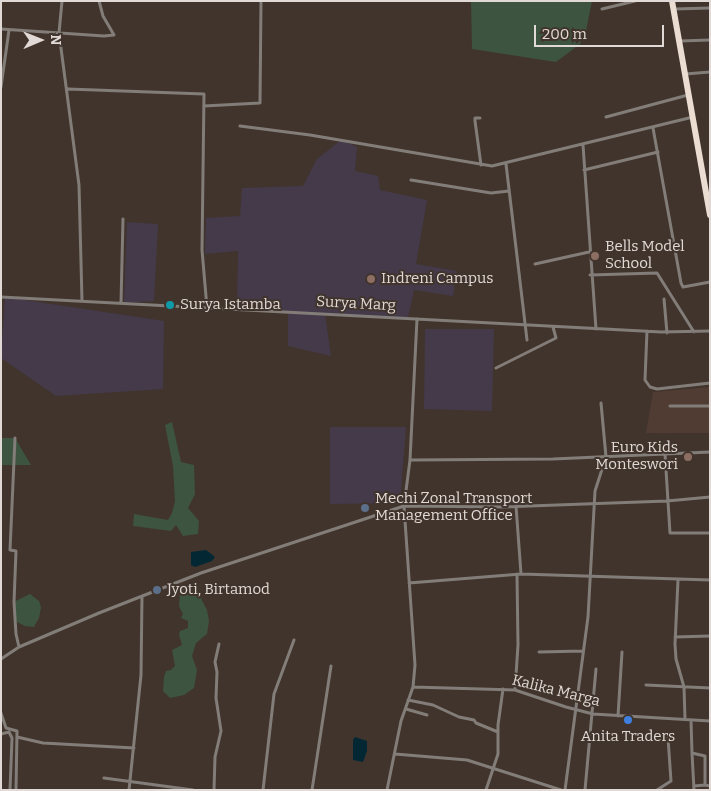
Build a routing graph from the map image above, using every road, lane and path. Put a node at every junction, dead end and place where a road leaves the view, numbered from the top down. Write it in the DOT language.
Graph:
graph roads {
  1 [pos="62,1"];
  2 [pos="99,1"];
  3 [pos="261,1"];
  4 [pos="635,1"];
  5 [pos="672,1"];
  6 [pos="710,8"];
  7 [pos="602,9"];
  8 [pos="674,9"];
  9 [pos="1,30"];
  10 [pos="9,30"];
  11 [pos="59,33"];
  12 [pos="710,40"];
  13 [pos="679,41"];
  14 [pos="710,72"];
  15 [pos="685,74"];
  16 [pos="1,87"];
  17 [pos="68,89"];
  18 [pos="689,95"];
  19 [pos="204,106"];
  20 [pos="606,117"];
  21 [pos="693,117"];
  22 [pos="480,118"];
  23 [pos="240,126"];
  24 [pos="654,128"];
  25 [pos="583,145"];
  26 [pos="658,152"];
  27 [pos="506,164"];
  28 [pos="481,165"];
  29 [pos="584,170"];
  30 [pos="411,180"];
  31 [pos="509,191"];
  32 [pos="710,215"];
  33 [pos="123,219"];
  34 [pos="589,252"];
  35 [pos="536,264"];
  36 [pos="590,276"];
  37 [pos="710,282"];
  38 [pos="1,297"];
  39 [pos="664,299"];
  40 [pos="82,301"];
  41 [pos="121,303"];
  42 [pos="207,308"];
  43 [pos="417,319"];
  44 [pos="526,326"];
  45 [pos="553,327"];
  46 [pos="596,329"];
  47 [pos="710,331"];
  48 [pos="647,332"];
  49 [pos="667,332"];
  50 [pos="694,332"];
  51 [pos="527,340"];
  52 [pos="496,368"];
  53 [pos="710,384"];
  54 [pos="601,403"];
  55 [pos="670,406"];
  56 [pos="710,406"];
  57 [pos="15,438"];
  58 [pos="710,452"];
  59 [pos="664,454"];
  60 [pos="606,457"];
  61 [pos="410,460"];
  62 [pos="710,497"];
  63 [pos="667,501"];
  64 [pos="594,503"];
  65 [pos="404,506"];
  66 [pos="516,506"];
  67 [pos="710,533"];
  68 [pos="519,574"];
  69 [pos="589,575"];
  70 [pos="678,580"];
  71 [pos="710,580"];
  72 [pos="409,583"];
  73 [pos="142,596"];
  74 [pos="710,636"];
  75 [pos="675,637"];
  76 [pos="294,640"];
  77 [pos="218,644"];
  78 [pos="19,647"];
  79 [pos="539,652"];
  80 [pos="584,652"];
  81 [pos="622,652"];
  82 [pos="1,659"];
  83 [pos="331,666"];
  84 [pos="596,669"];
  85 [pos="646,685"];
  86 [pos="684,687"];
  87 [pos="413,688"];
  88 [pos="710,688"];
  89 [pos="503,689"];
  90 [pos="515,690"];
  91 [pos="408,700"];
  92 [pos="406,708"];
  93 [pos="576,710"];
  94 [pos="1,713"];
  95 [pos="593,714"];
  96 [pos="427,716"];
  97 [pos="618,716"];
  98 [pos="2,718"];
  99 [pos="685,719"];
  100 [pos="691,720"];
  101 [pos="710,721"];
  102 [pos="498,732"];
  103 [pos="1,734"];
  104 [pos="17,736"];
  105 [pos="668,738"];
  106 [pos="134,748"];
  107 [pos="692,753"];
  108 [pos="395,754"];
  109 [pos="708,757"];
  110 [pos="494,770"];
  111 [pos="104,778"];
  112 [pos="130,782"];
  113 [pos="707,786"];
  114 [pos="694,788"];
  115 [pos="10,790"];
  116 [pos="16,790"];
  117 [pos="129,790"];
  118 [pos="193,790"];
  119 [pos="214,790"];
  120 [pos="263,790"];
  121 [pos="312,790"];
  122 [pos="386,790"];
  123 [pos="486,790"];
  124 [pos="561,790"];
  125 [pos="565,790"];
  126 [pos="585,790"];
  127 [pos="657,790"];
  1 -- 11 [label="street"];
  2 -- 11 [label="street"];
  3 -- 19 [label="street"];
  4 -- 7 [label="street"];
  5 -- 8 [label="highway"];
  6 -- 8 [label="street"];
  8 -- 13 [label="highway"];
  9 -- 10 [label="street"];
  10 -- 11 [label="street"];
  10 -- 16 [label="street"];
  11 -- 17 [label="street"];
  12 -- 13 [label="street"];
  13 -- 15 [label="highway"];
  14 -- 15 [label="street"];
  15 -- 18 [label="highway"];
  17 -- 19 [label="street"];
  17 -- 40 [label="street"];
  18 -- 20 [label="street"];
  18 -- 21 [label="highway"];
  19 -- 42 [label="street"];
  21 -- 24 [label="street"];
  21 -- 32 [label="highway"];
  22 -- 28 [label="street"];
  23 -- 28 [label="street"];
  24 -- 25 [label="street"];
  24 -- 26 [label="street"];
  25 -- 27 [label="street"];
  25 -- 29 [label="street"];
  26 -- 29 [label="street"];
  26 -- 37 [label="street"];
  27 -- 28 [label="street"];
  27 -- 31 [label="street"];
  29 -- 34 [label="street"];
  30 -- 31 [label="street"];
  31 -- 44 [label="street"];
  33 -- 41 [label="street"];
  34 -- 35 [label="street"];
  34 -- 36 [label="street"];
  36 -- 46 [label="street"];
  36 -- 50 [label="street"];
  38 -- 40 [label="street, Surya Marg"];
  39 -- 49 [label="street"];
  40 -- 41 [label="street, Surya Marg"];
  41 -- 42 [label="street, Surya Marg"];
  42 -- 43 [label="street, Surya Marg"];
  43 -- 44 [label="street, Surya Marg"];
  43 -- 61 [label="street"];
  44 -- 45 [label="street, Surya Marg"];
  44 -- 51 [label="street"];
  45 -- 46 [label="street, Surya Marg"];
  45 -- 52 [label="street"];
  46 -- 48 [label="street, Surya Marg"];
  47 -- 50 [label="street, Surya Marg"];
  48 -- 49 [label="street, Surya Marg"];
  48 -- 53 [label="street"];
  49 -- 50 [label="street, Surya Marg"];
  54 -- 60 [label="street"];
  55 -- 56 [label="street"];
  57 -- 78 [label="street"];
  58 -- 59 [label="street"];
  59 -- 60 [label="street"];
  59 -- 63 [label="street"];
  60 -- 61 [label="street"];
  60 -- 64 [label="street"];
  61 -- 65 [label="street"];
  62 -- 63 [label="street"];
  63 -- 64 [label="street"];
  63 -- 67 [label="street"];
  64 -- 66 [label="street"];
  64 -- 69 [label="street"];
  65 -- 66 [label="street"];
  65 -- 72 [label="street"];
  65 -- 73 [label="street"];
  66 -- 68 [label="street"];
  68 -- 69 [label="street"];
  68 -- 72 [label="street"];
  68 -- 90 [label="street"];
  69 -- 70 [label="street"];
  69 -- 80 [label="street"];
  70 -- 71 [label="street"];
  70 -- 75 [label="street"];
  72 -- 87 [label="street"];
  73 -- 78 [label="street"];
  73 -- 106 [label="street"];
  74 -- 75 [label="street"];
  75 -- 86 [label="street"];
  76 -- 120 [label="street"];
  77 -- 119 [label="street"];
  78 -- 82 [label="street"];
  79 -- 80 [label="street"];
  80 -- 93 [label="street"];
  81 -- 97 [label="street"];
  83 -- 121 [label="street"];
  84 -- 95 [label="street"];
  85 -- 86 [label="street"];
  86 -- 88 [label="street"];
  86 -- 99 [label="street"];
  87 -- 89 [label="street, Kalika Marga"];
  87 -- 91 [label="street"];
  89 -- 90 [label="street, Kalika Marga"];
  89 -- 102 [label="street"];
  90 -- 93 [label="street, Kalika Marga"];
  91 -- 92 [label="street"];
  91 -- 102 [label="street"];
  92 -- 96 [label="street"];
  92 -- 108 [label="street"];
  93 -- 95 [label="street, Kalika Marga"];
  93 -- 125 [label="street"];
  94 -- 98 [label="street"];
  95 -- 97 [label="street, Kalika Marga"];
  95 -- 126 [label="street"];
  97 -- 99 [label="street, Kalika Marga"];
  98 -- 104 [label="street"];
  99 -- 100 [label="street, Kalika Marga"];
  100 -- 101 [label="street, Kalika Marga"];
  100 -- 107 [label="street"];
  102 -- 110 [label="street"];
  103 -- 115 [label="street"];
  104 -- 106 [label="street"];
  104 -- 116 [label="street"];
  105 -- 127 [label="street"];
  106 -- 112 [label="street"];
  107 -- 109 [label="street"];
  107 -- 114 [label="street"];
  108 -- 110 [label="street"];
  108 -- 122 [label="street"];
  109 -- 113 [label="street"];
  110 -- 123 [label="street"];
  110 -- 124 [label="street"];
  111 -- 112 [label="street"];
  112 -- 117 [label="street"];
  112 -- 118 [label="street"];
  113 -- 114 [label="street"];
}
